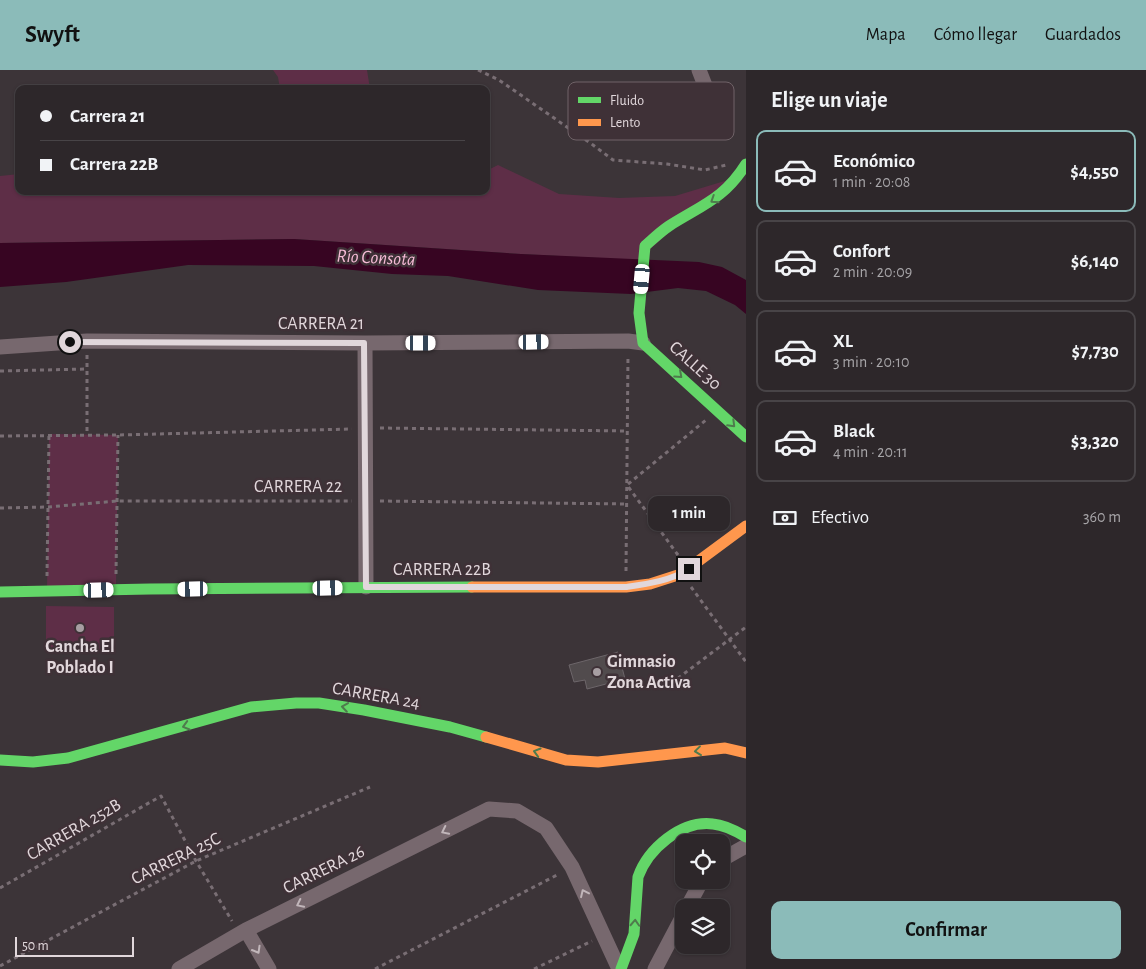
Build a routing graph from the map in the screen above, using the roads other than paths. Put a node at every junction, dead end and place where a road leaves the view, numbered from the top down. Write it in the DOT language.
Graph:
graph roads {
  1 [pos="699,70"];
  2 [pos="704,82"];
  3 [pos="746,164"];
  4 [pos="635,342"];
  5 [pos="364,343"];
  6 [pos="0,348"];
  7 [pos="746,437"];
  8 [pos="746,526"];
  9 [pos="366,587"];
  10 [pos="0,592"];
  11 [pos="746,753"];
  12 [pos="0,760"];
  13 [pos="746,837"];
  14 [pos="746,846"];
  15 [pos="730,855"];
  16 [pos="675,930"];
  17 [pos="243,932"];
  18 [pos="179,969"];
  19 [pos="269,969"];
  20 [pos="620,969"];
  21 [pos="654,969"];
  1 -- 2 [label="street"];
  3 -- 4 [label="main road, one-way"];
  4 -- 5 [label="street, CARRERA 21"];
  4 -- 7 [label="main road, CALLE 30, one-way"];
  5 -- 6 [label="street, CARRERA 21"];
  5 -- 9 [label="street"];
  8 -- 9 [label="main road, CARRERA 22B"];
  9 -- 10 [label="main road, CARRERA 22B"];
  11 -- 12 [label="main road, CARRERA 24, one-way"];
  20 -- 13 [label="main road, one-way"];
  14 -- 15 [label="street"];
  16 -- 21 [label="street"];
  17 -- 18 [label="street, CARRERA 26"];
  17 -- 19 [label="street, one-way"];
  20 -- 17 [label="street, CARRERA 26, one-way"];
}
